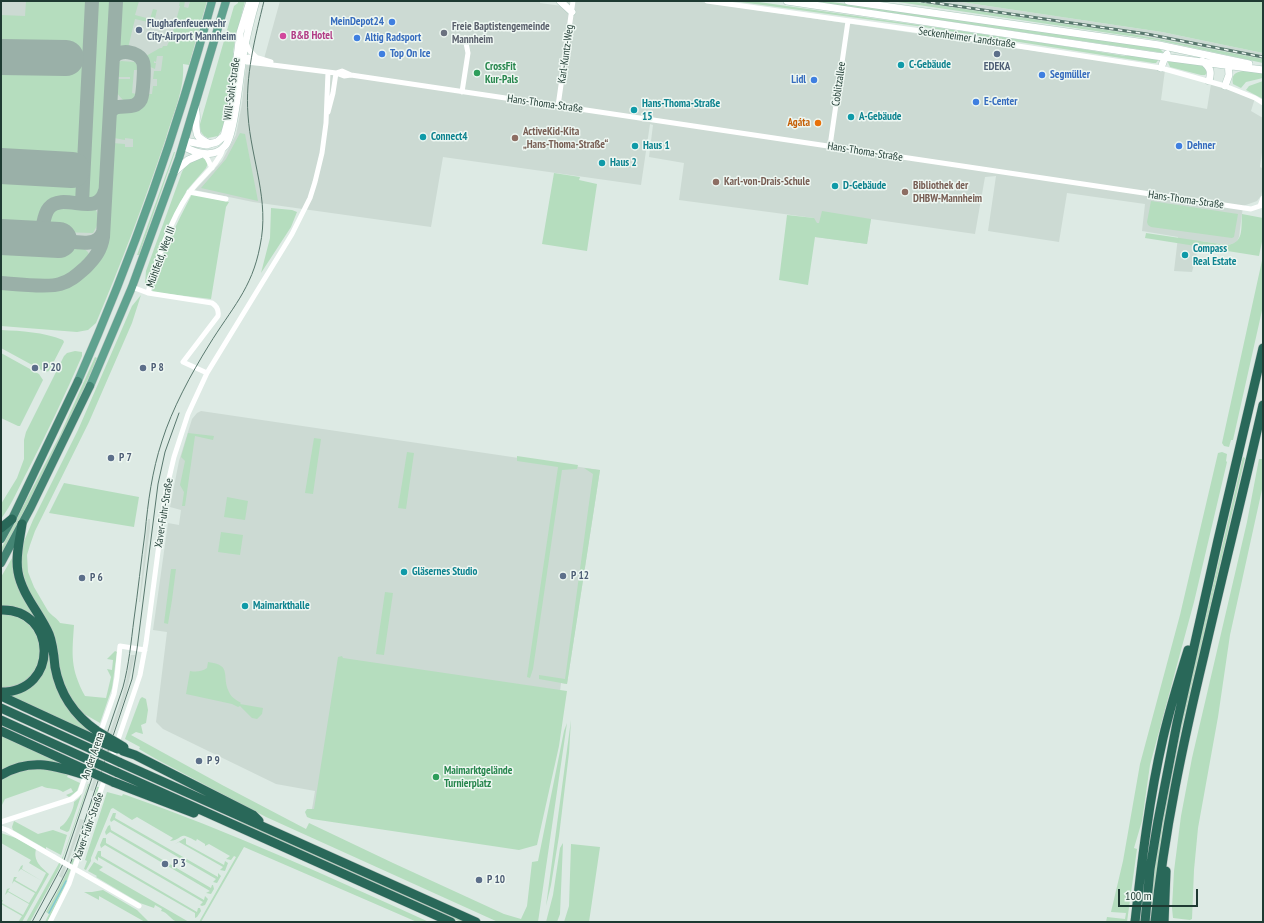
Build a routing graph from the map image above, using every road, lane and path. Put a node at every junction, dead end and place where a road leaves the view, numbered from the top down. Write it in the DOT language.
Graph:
graph roads {
  1 [pos="212,1"];
  2 [pos="226,1"];
  3 [pos="250,1"];
  4 [pos="256,1"];
  5 [pos="560,1"];
  6 [pos="574,1"];
  7 [pos="707,1"];
  8 [pos="787,1"];
  9 [pos="848,1"];
  10 [pos="572,12"];
  11 [pos="848,21"];
  12 [pos="465,38"];
  13 [pos="246,42"];
  14 [pos="1188,50"];
  15 [pos="1165,57"];
  16 [pos="256,58"];
  17 [pos="241,59"];
  18 [pos="1202,61"];
  19 [pos="1228,62"];
  20 [pos="280,65"];
  21 [pos="1243,67"];
  22 [pos="1263,67"];
  23 [pos="1161,68"];
  24 [pos="1263,70"];
  25 [pos="328,72"];
  26 [pos="336,73"];
  27 [pos="1229,75"];
  28 [pos="1209,81"];
  29 [pos="1225,86"];
  30 [pos="462,92"];
  31 [pos="1263,103"];
  32 [pos="558,106"];
  33 [pos="195,107"];
  34 [pos="326,123"];
  35 [pos="174,133"];
  36 [pos="224,136"];
  37 [pos="182,143"];
  38 [pos="210,144"];
  39 [pos="169,146"];
  40 [pos="830,146"];
  41 [pos="224,148"];
  42 [pos="203,154"];
  43 [pos="212,168"];
  44 [pos="173,174"];
  45 [pos="189,192"];
  46 [pos="1263,198"];
  47 [pos="226,200"];
  48 [pos="132,287"];
  49 [pos="148,293"];
  50 [pos="1263,348"];
  51 [pos="207,373"];
  52 [pos="78,381"];
  53 [pos="90,386"];
  54 [pos="1263,405"];
  55 [pos="12,519"];
  56 [pos="22,524"];
  57 [pos="1,528"];
  58 [pos="1,539"];
  59 [pos="1,563"];
  60 [pos="1205,600"];
  61 [pos="1,610"];
  62 [pos="145,650"];
  63 [pos="1,692"];
  64 [pos="1,696"];
  65 [pos="1,708"];
  66 [pos="1,720"];
  67 [pos="1,731"];
  68 [pos="96,735"];
  69 [pos="83,772"];
  70 [pos="1,775"];
  71 [pos="11,819"];
  72 [pos="1,822"];
  73 [pos="234,825"];
  74 [pos="1,828"];
  75 [pos="269,829"];
  76 [pos="1,831"];
  77 [pos="9,832"];
  78 [pos="139,906"];
  79 [pos="1145,918"];
  80 [pos="1135,919"];
  81 [pos="1160,919"];
  82 [pos="50,922"];
  83 [pos="451,922"];
  84 [pos="476,922"];
  1 -- 35 [label="main road"];
  2 -- 33 [label="main road"];
  3 -- 17 [label="main road, Will-Sohl-Straße"];
  4 -- 13 [label="main road, Will-Sohl-Straße"];
  5 -- 10 [label="main road"];
  6 -- 10 [label="street, Karl-Kuntz-Weg"];
  7 -- 11 [label="street, Seckenheimer Landstraße"];
  8 -- 15 [label="main road, Seckenheimer Landstraße"];
  9 -- 14 [label="main road, Seckenheimer Landstraße"];
  10 -- 32 [label="street, Karl-Kuntz-Weg"];
  11 -- 23 [label="street, Seckenheimer Landstraße"];
  11 -- 40 [label="street, Coblitzallee"];
  12 -- 30 [label="street"];
  13 -- 16 [label="street"];
  13 -- 17 [label="main road, Will-Sohl-Straße"];
  14 -- 15 [label="main road"];
  14 -- 19 [label="main road, Seckenheimer Landstraße"];
  15 -- 18 [label="main road, Seckenheimer Landstraße"];
  15 -- 23 [label="main road"];
  16 -- 17 [label="street, Hans-Thoma-Straße"];
  16 -- 20 [label="street, Hans-Thoma-Straße"];
  17 -- 20 [label="street, Hans-Thoma-Straße"];
  17 -- 36 [label="main road, Will-Sohl-Straße"];
  17 -- 41 [label="main road, Will-Sohl-Straße"];
  18 -- 19 [label="main road, Seckenheimer Landstraße"];
  18 -- 28 [label="main road"];
  19 -- 21 [label="main road, Seckenheimer Landstraße"];
  19 -- 22 [label="main road, Seckenheimer Landstraße"];
  19 -- 27 [label="main road"];
  20 -- 25 [label="street, Hans-Thoma-Straße"];
  21 -- 24 [label="main road, Seckenheimer Landstraße"];
  21 -- 27 [label="main road"];
  23 -- 28 [label="street, Seckenheimer Landstraße"];
  25 -- 26 [label="street, Hans-Thoma-Straße"];
  25 -- 34 [label="street, Xaver-Fuhr-Straße"];
  26 -- 30 [label="street, Hans-Thoma-Straße"];
  26 -- 34 [label="street, Xaver-Fuhr-Straße"];
  27 -- 29 [label="main road"];
  28 -- 29 [label="street, Seckenheimer Landstraße"];
  29 -- 31 [label="street"];
  30 -- 32 [label="street, Hans-Thoma-Straße"];
  32 -- 40 [label="street, Hans-Thoma-Straße"];
  33 -- 37 [label="main road"];
  33 -- 38 [label="main road"];
  34 -- 51 [label="street, Xaver-Fuhr-Straße"];
  35 -- 37 [label="main road"];
  35 -- 39 [label="main road"];
  36 -- 38 [label="main road, Will-Sohl-Straße"];
  36 -- 41 [label="street"];
  37 -- 38 [label="main road"];
  37 -- 39 [label="main road"];
  37 -- 42 [label="main road"];
  37 -- 44 [label="main road"];
  39 -- 52 [label="main road"];
  40 -- 46 [label="street, Hans-Thoma-Straße"];
  41 -- 42 [label="main road"];
  41 -- 43 [label="street, Mühlfeld, Weg III"];
  42 -- 43 [label="street"];
  42 -- 44 [label="main road"];
  43 -- 45 [label="street, Mühlfeld, Weg III"];
  44 -- 48 [label="main road"];
  45 -- 47 [label="street"];
  45 -- 49 [label="street, Mühlfeld, Weg III"];
  48 -- 49 [label="street"];
  48 -- 53 [label="main road"];
  49 -- 51 [label="street, Mühlfeld, Weg III"];
  50 -- 60 [label="highway"];
  51 -- 62 [label="street, Xaver-Fuhr-Straße"];
  52 -- 55 [label="highway"];
  53 -- 56 [label="highway"];
  54 -- 81 [label="highway"];
  55 -- 57 [label="highway"];
  55 -- 58 [label="highway"];
  56 -- 59 [label="highway"];
  56 -- 68 [label="highway"];
  60 -- 79 [label="highway"];
  60 -- 80 [label="highway"];
  61 -- 63 [label="highway"];
  62 -- 71 [label="street, An der Arena"];
  62 -- 82 [label="street, Xaver-Fuhr-Straße"];
  64 -- 68 [label="highway"];
  65 -- 75 [label="highway, bridge"];
  66 -- 73 [label="highway, bridge"];
  67 -- 69 [label="highway"];
  68 -- 75 [label="highway, bridge"];
  69 -- 70 [label="highway"];
  69 -- 73 [label="highway"];
  71 -- 72 [label="street, An der Arena"];
  71 -- 77 [label="street"];
  73 -- 83 [label="highway"];
  74 -- 77 [label="street"];
  75 -- 84 [label="highway"];
  76 -- 77 [label="street"];
  77 -- 78 [label="street, bridge"];
}
